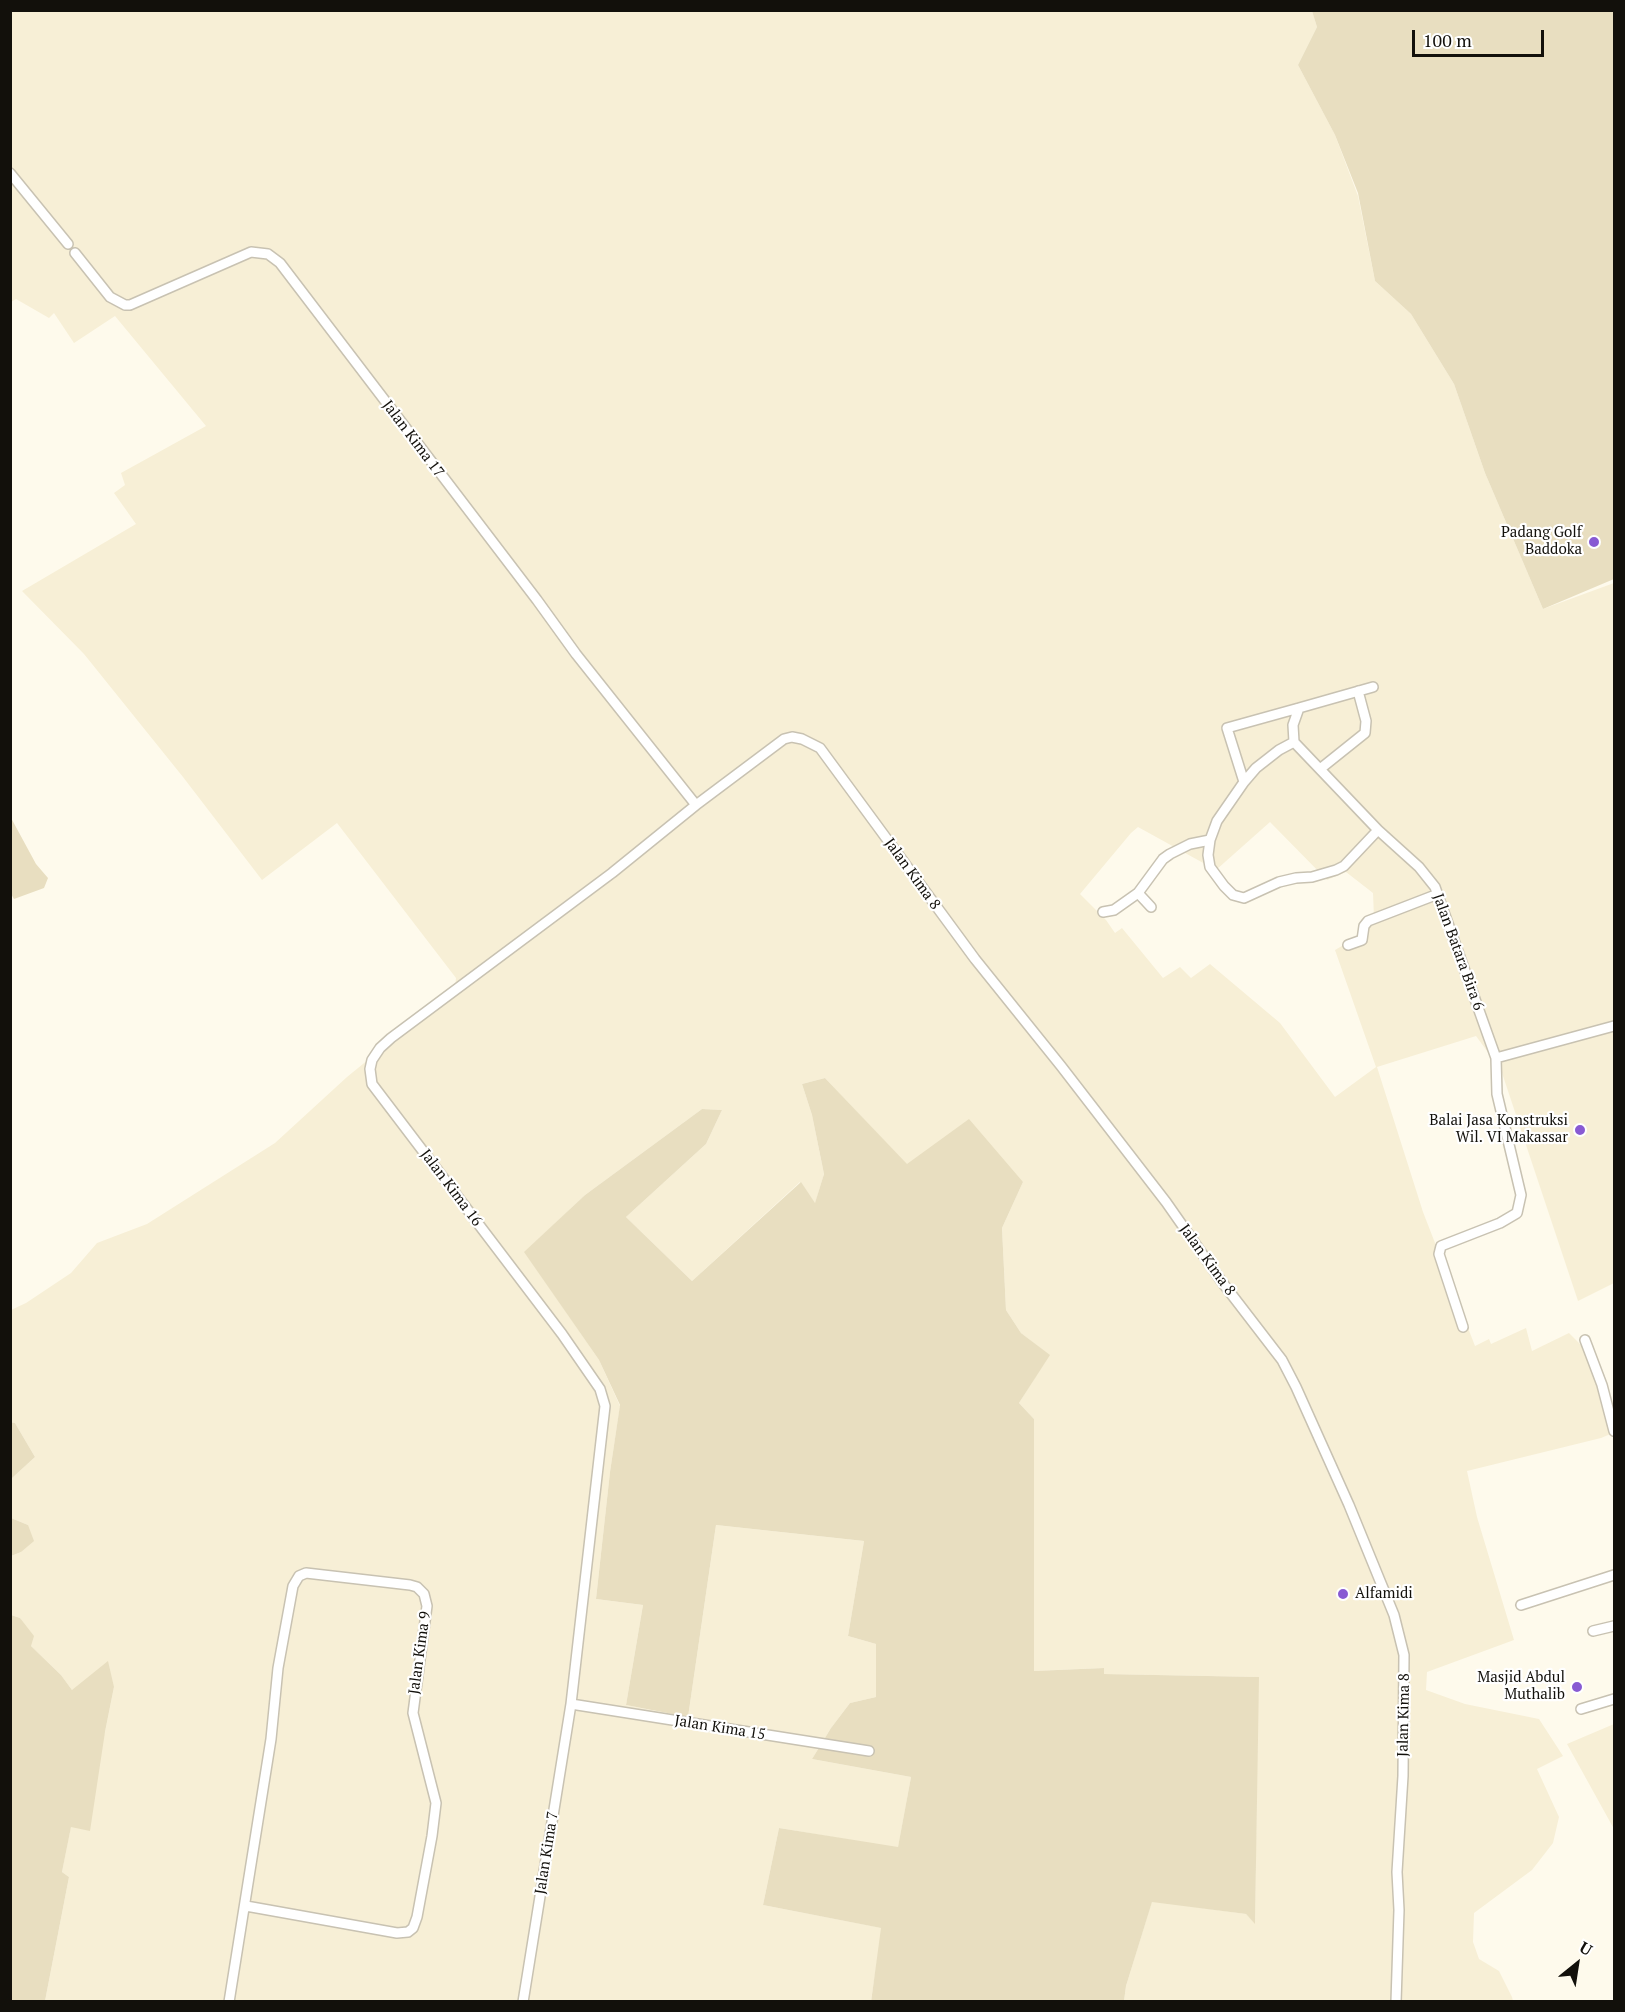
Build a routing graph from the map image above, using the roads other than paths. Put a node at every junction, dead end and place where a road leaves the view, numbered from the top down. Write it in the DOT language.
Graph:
graph roads {
  1 [pos="10,173"];
  2 [pos="68,244"];
  3 [pos="75,254"];
  4 [pos="1373,687"];
  5 [pos="1359,691"];
  6 [pos="1299,708"];
  7 [pos="1294,742"];
  8 [pos="1320,769"];
  9 [pos="1244,782"];
  10 [pos="696,806"];
  11 [pos="1378,830"];
  12 [pos="1210,840"];
  13 [pos="1138,893"];
  14 [pos="1438,894"];
  15 [pos="1151,907"];
  16 [pos="1103,912"];
  17 [pos="1348,945"];
  18 [pos="1614,1026"];
  19 [pos="1496,1058"];
  20 [pos="1463,1328"];
  21 [pos="1586,1340"];
  22 [pos="1614,1431"];
  23 [pos="1614,1575"];
  24 [pos="1521,1605"];
  25 [pos="1614,1626"];
  26 [pos="1593,1630"];
  27 [pos="1614,1699"];
  28 [pos="571,1704"];
  29 [pos="1581,1710"];
  30 [pos="869,1751"];
  31 [pos="246,1906"];
  32 [pos="229,2001"];
  33 [pos="523,2001"];
  34 [pos="1396,2001"];
  1 -- 2 [label="street"];
  3 -- 10 [label="street, Jalan Kima 17"];
  4 -- 5 [label="street"];
  5 -- 6 [label="street"];
  5 -- 8 [label="street"];
  6 -- 7 [label="street"];
  6 -- 9 [label="street"];
  7 -- 8 [label="street, Jalan Batara Bira 6"];
  7 -- 9 [label="street"];
  8 -- 11 [label="street, Jalan Batara Bira 6"];
  9 -- 12 [label="street"];
  10 -- 28 [label="street, Jalan Kima 16"];
  10 -- 34 [label="street, Jalan Kima 8"];
  11 -- 12 [label="street"];
  11 -- 14 [label="street, Jalan Batara Bira 6"];
  12 -- 13 [label="street"];
  13 -- 15 [label="street"];
  13 -- 16 [label="street"];
  14 -- 17 [label="street"];
  14 -- 19 [label="street, Jalan Batara Bira 6"];
  18 -- 19 [label="street"];
  19 -- 20 [label="street, Jalan Batara Bira 6"];
  21 -- 22 [label="street"];
  23 -- 24 [label="street"];
  25 -- 26 [label="street"];
  27 -- 29 [label="street"];
  28 -- 30 [label="street, Jalan Kima 15"];
  28 -- 33 [label="street, Jalan Kima 7"];
  31 -- 31 [label="street, Jalan Kima 9"];
  31 -- 32 [label="street, Jalan Kima 9"];
}
